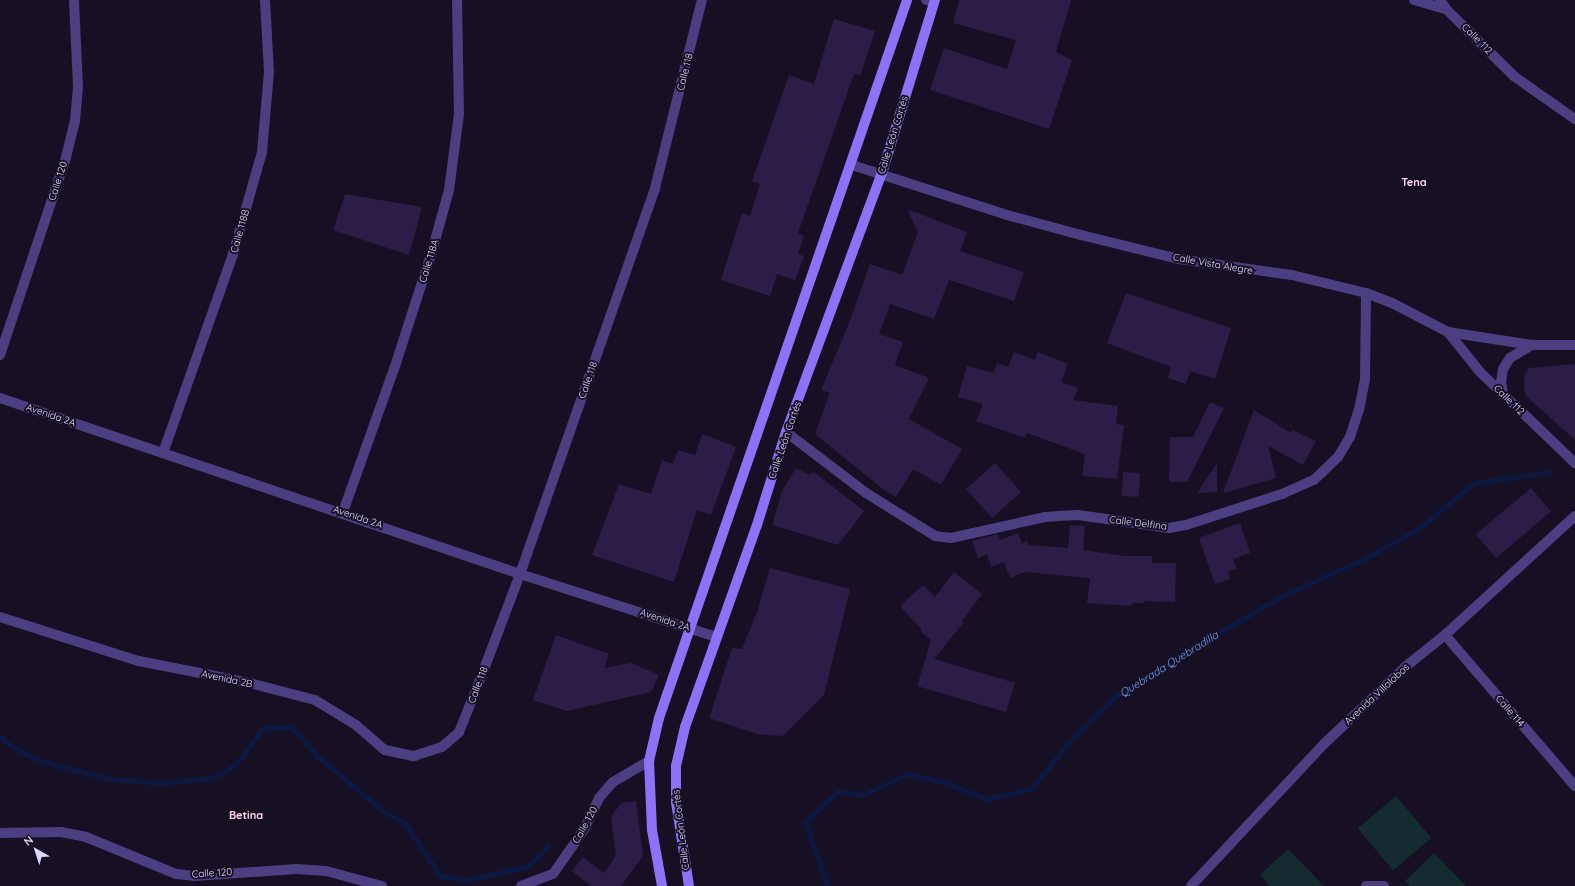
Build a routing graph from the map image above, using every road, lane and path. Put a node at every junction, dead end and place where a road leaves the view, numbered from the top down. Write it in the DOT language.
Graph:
graph roads {
  1 [pos="74,0"];
  2 [pos="265,0"];
  3 [pos="457,0"];
  4 [pos="702,0"];
  5 [pos="907,0"];
  6 [pos="1414,0"];
  7 [pos="932,1"];
  8 [pos="1443,4"];
  9 [pos="1575,119"];
  10 [pos="852,164"];
  11 [pos="882,173"];
  12 [pos="1366,293"];
  13 [pos="1448,332"];
  14 [pos="1532,345"];
  15 [pos="1575,345"];
  16 [pos="0,355"];
  17 [pos="1503,394"];
  18 [pos="0,398"];
  19 [pos="786,432"];
  20 [pos="163,453"];
  21 [pos="1575,463"];
  22 [pos="343,512"];
  23 [pos="1575,516"];
  24 [pos="520,574"];
  25 [pos="0,617"];
  26 [pos="690,628"];
  27 [pos="1445,635"];
  28 [pos="716,637"];
  29 [pos="442,748"];
  30 [pos="649,761"];
  31 [pos="1575,786"];
  32 [pos="0,833"];
  33 [pos="1367,885"];
  34 [pos="382,886"];
  35 [pos="521,886"];
  36 [pos="662,886"];
  37 [pos="689,886"];
  38 [pos="1191,886"];
  39 [pos="1384,886"];
  1 -- 16 [label="street, Calle 120"];
  2 -- 20 [label="street, Calle 118B"];
  3 -- 22 [label="street, Calle 118A"];
  4 -- 24 [label="street, Calle 118"];
  5 -- 10 [label="main road"];
  6 -- 8 [label="street"];
  7 -- 11 [label="main road, Calle León Cortés"];
  8 -- 9 [label="street, Calle 112"];
  10 -- 11 [label="street, Calle Vista Alegre"];
  10 -- 26 [label="main road"];
  11 -- 12 [label="street, Calle Vista Alegre"];
  11 -- 19 [label="main road, Calle León Cortés"];
  12 -- 13 [label="street, Calle Vista Alegre"];
  12 -- 19 [label="street, Calle Delfina"];
  13 -- 14 [label="street, Calle Vista Alegre"];
  13 -- 17 [label="street, Calle 112"];
  14 -- 15 [label="street, Calle Vista Alegre"];
  14 -- 17 [label="street"];
  17 -- 21 [label="street, Calle 112"];
  18 -- 20 [label="street, Avenida 2A"];
  19 -- 28 [label="main road, Calle León Cortés"];
  20 -- 22 [label="street, Avenida 2A"];
  22 -- 24 [label="street, Avenida 2A"];
  23 -- 27 [label="street, Avenida Villalobos"];
  24 -- 26 [label="street, Avenida 2A"];
  24 -- 29 [label="street, Calle 118"];
  25 -- 29 [label="street, Avenida 2B"];
  26 -- 28 [label="street, Avenida 2A"];
  26 -- 30 [label="main road"];
  27 -- 31 [label="street, Calle 114"];
  27 -- 38 [label="street, Avenida Villalobos"];
  28 -- 37 [label="main road, Calle León Cortés"];
  30 -- 35 [label="street, Calle 120"];
  30 -- 36 [label="main road"];
  32 -- 34 [label="street, Calle 120"];
  33 -- 39 [label="street"];
}
